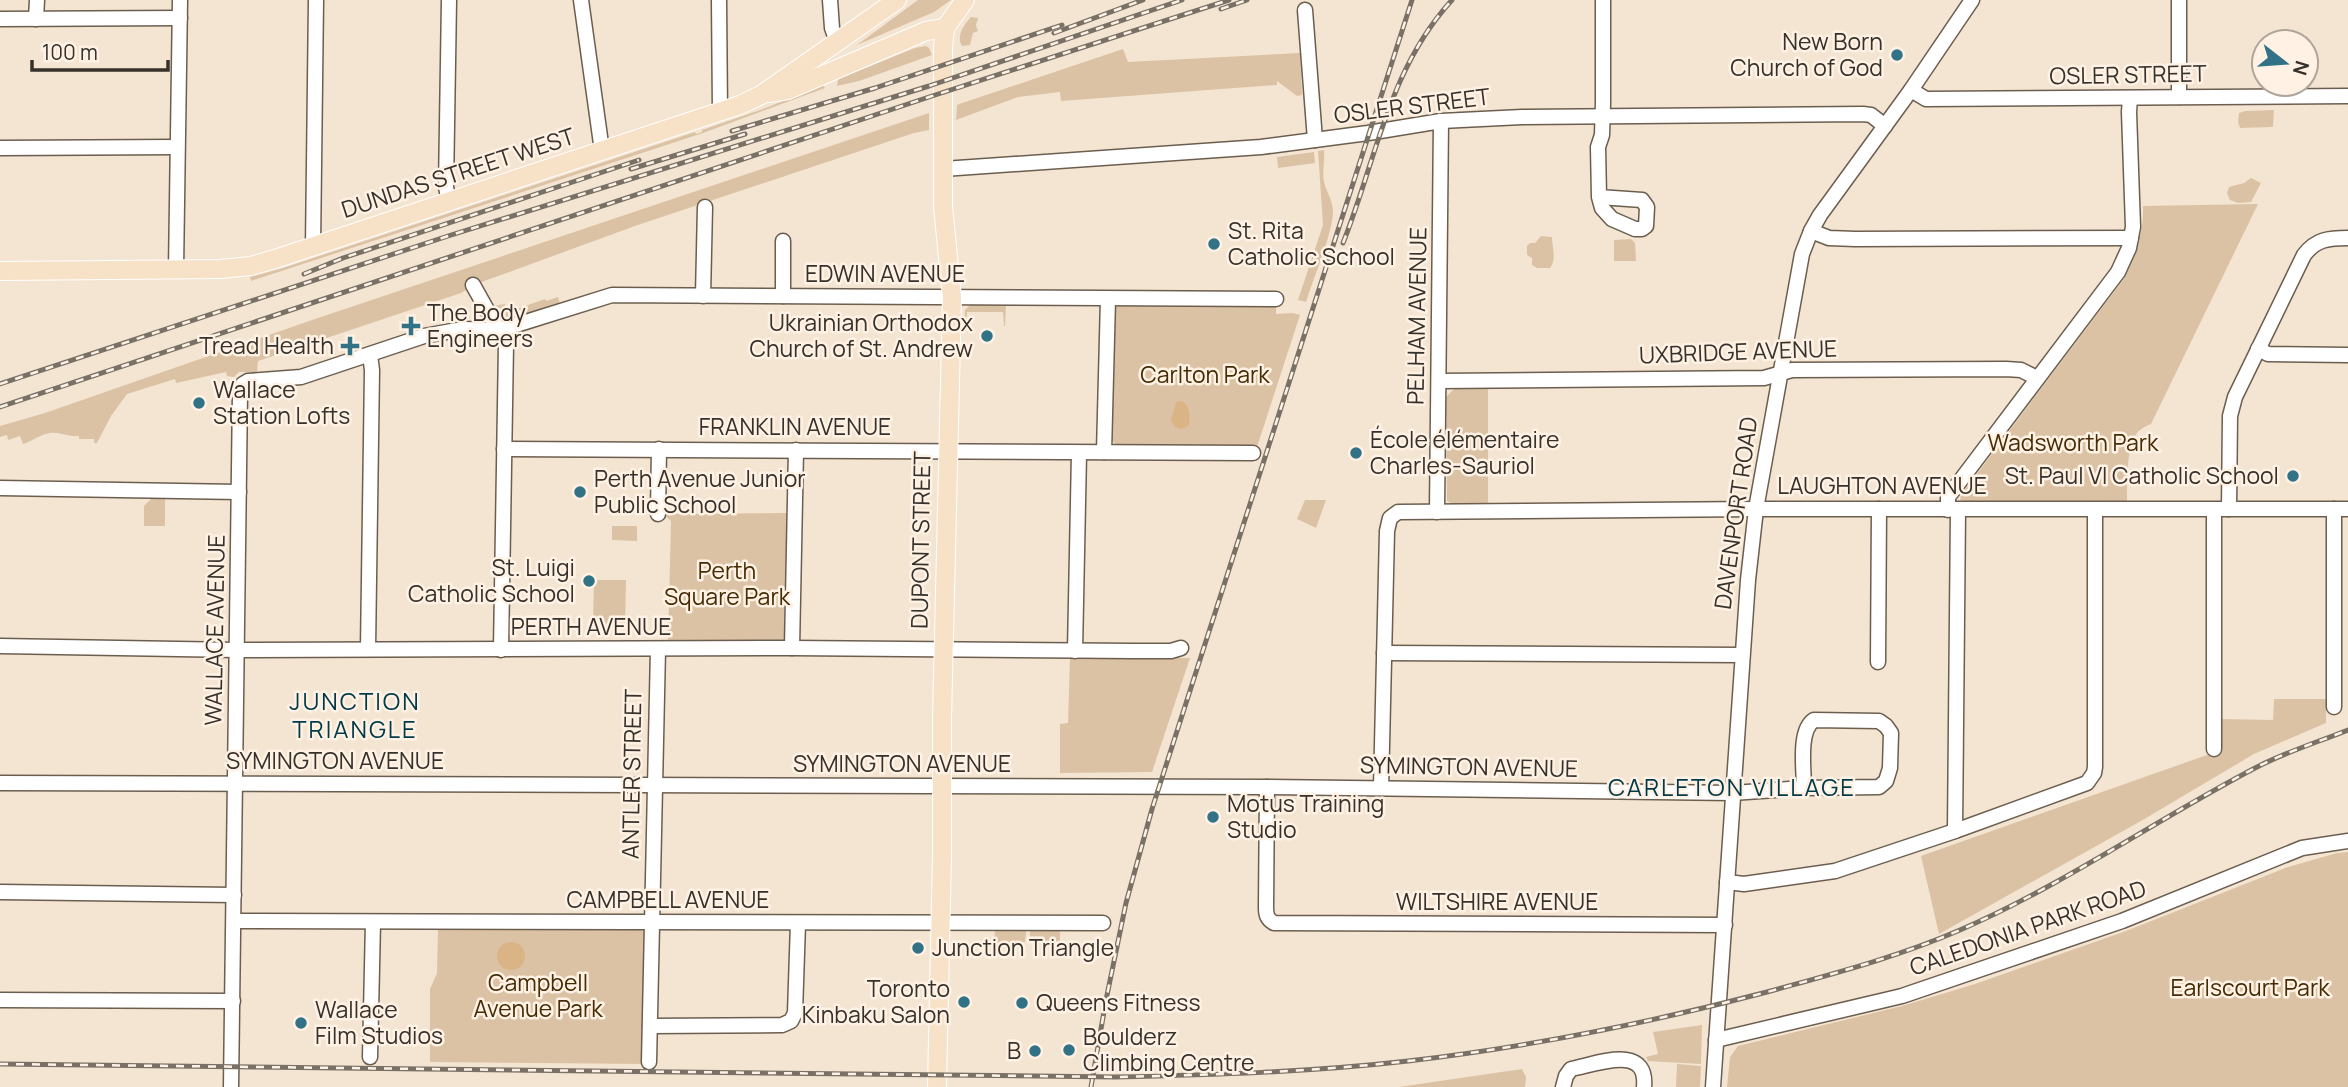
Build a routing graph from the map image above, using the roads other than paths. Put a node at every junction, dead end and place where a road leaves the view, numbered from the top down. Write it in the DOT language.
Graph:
graph roads {
  1 [pos="37,0"];
  2 [pos="180,0"];
  3 [pos="316,0"];
  4 [pos="449,0"];
  5 [pos="581,0"];
  6 [pos="719,0"];
  7 [pos="831,0"];
  8 [pos="897,0"];
  9 [pos="965,0"];
  10 [pos="1603,0"];
  11 [pos="2179,0"];
  12 [pos="1968,2"];
  13 [pos="1305,10"];
  14 [pos="0,19"];
  15 [pos="36,19"];
  16 [pos="180,19"];
  17 [pos="945,28"];
  18 [pos="837,42"];
  19 [pos="859,58"];
  20 [pos="1911,90"];
  21 [pos="761,95"];
  22 [pos="2348,96"];
  23 [pos="2179,97"];
  24 [pos="2130,99"];
  25 [pos="720,112"];
  26 [pos="1598,116"];
  27 [pos="1441,121"];
  28 [pos="1885,126"];
  29 [pos="1315,140"];
  30 [pos="177,147"];
  31 [pos="0,148"];
  32 [pos="602,151"];
  33 [pos="943,169"];
  34 [pos="1599,197"];
  35 [pos="449,202"];
  36 [pos="705,207"];
  37 [pos="1811,231"];
  38 [pos="2130,238"];
  39 [pos="2348,238"];
  40 [pos="783,241"];
  41 [pos="313,247"];
  42 [pos="176,270"];
  43 [pos="0,271"];
  44 [pos="473,285"];
  45 [pos="703,296"];
  46 [pos="783,296"];
  47 [pos="952,297"];
  48 [pos="1108,299"];
  49 [pos="1276,299"];
  50 [pos="500,330"];
  51 [pos="2258,349"];
  52 [pos="370,355"];
  53 [pos="2348,355"];
  54 [pos="1780,373"];
  55 [pos="2037,378"];
  56 [pos="1439,381"];
  57 [pos="243,384"];
  58 [pos="504,449"];
  59 [pos="659,449"];
  60 [pos="796,450"];
  61 [pos="947,451"];
  62 [pos="1104,452"];
  63 [pos="1079,453"];
  64 [pos="1253,453"];
  65 [pos="0,488"];
  66 [pos="239,492"];
  67 [pos="1756,509"];
  68 [pos="1879,509"];
  69 [pos="2229,509"];
  70 [pos="2341,509"];
  71 [pos="1953,510"];
  72 [pos="2095,510"];
  73 [pos="2214,510"];
  74 [pos="1437,512"];
  75 [pos="658,514"];
  76 [pos="0,646"];
  77 [pos="792,648"];
  78 [pos="1181,648"];
  79 [pos="368,649"];
  80 [pos="658,649"];
  81 [pos="237,650"];
  82 [pos="501,650"];
  83 [pos="944,651"];
  84 [pos="1075,651"];
  85 [pos="1384,653"];
  86 [pos="1741,655"];
  87 [pos="1878,662"];
  88 [pos="2334,707"];
  89 [pos="2214,750"];
  90 [pos="0,783"];
  91 [pos="236,783"];
  92 [pos="654,786"];
  93 [pos="942,787"];
  94 [pos="1267,787"];
  95 [pos="1381,788"];
  96 [pos="1804,788"];
  97 [pos="1732,793"];
  98 [pos="1955,831"];
  99 [pos="2348,841"];
  100 [pos="1727,882"];
  101 [pos="0,892"];
  102 [pos="234,895"];
  103 [pos="234,921"];
  104 [pos="373,922"];
  105 [pos="652,923"];
  106 [pos="798,923"];
  107 [pos="940,923"];
  108 [pos="1102,923"];
  109 [pos="1725,925"];
  110 [pos="0,1000"];
  111 [pos="233,1002"];
  112 [pos="650,1026"];
  113 [pos="1716,1040"];
  114 [pos="370,1057"];
  115 [pos="649,1062"];
  116 [pos="231,1087"];
  117 [pos="937,1087"];
  118 [pos="1563,1087"];
  119 [pos="1644,1087"];
  120 [pos="1713,1087"];
  1 -- 15 [label="street"];
  2 -- 16 [label="street"];
  3 -- 41 [label="street"];
  4 -- 35 [label="street"];
  5 -- 32 [label="street"];
  6 -- 25 [label="street"];
  7 -- 18 [label="street"];
  8 -- 18 [label="main road, DUNDAS STREET WEST"];
  9 -- 17 [label="main road"];
  10 -- 26 [label="street"];
  11 -- 23 [label="street"];
  12 -- 20 [label="street, DAVENPORT ROAD"];
  13 -- 29 [label="street"];
  14 -- 15 [label="street"];
  15 -- 16 [label="street"];
  16 -- 30 [label="street"];
  17 -- 19 [label="main road"];
  17 -- 33 [label="main road, DUPONT STREET"];
  18 -- 19 [label="main road"];
  18 -- 21 [label="main road, DUNDAS STREET WEST"];
  19 -- 21 [label="main road"];
  20 -- 24 [label="street, OSLER STREET"];
  20 -- 28 [label="street, DAVENPORT ROAD"];
  21 -- 25 [label="main road, DUNDAS STREET WEST"];
  22 -- 23 [label="street, OSLER STREET"];
  23 -- 24 [label="street, OSLER STREET"];
  24 -- 38 [label="street"];
  25 -- 32 [label="main road, DUNDAS STREET WEST"];
  26 -- 27 [label="street, OSLER STREET"];
  26 -- 28 [label="street, OSLER STREET"];
  26 -- 34 [label="street"];
  27 -- 29 [label="street, OSLER STREET"];
  27 -- 56 [label="street, PELHAM AVENUE"];
  28 -- 37 [label="street, DAVENPORT ROAD"];
  29 -- 33 [label="street, OSLER STREET"];
  30 -- 31 [label="street"];
  30 -- 42 [label="street"];
  32 -- 35 [label="main road, DUNDAS STREET WEST"];
  33 -- 47 [label="main road, DUPONT STREET"];
  35 -- 41 [label="main road, DUNDAS STREET WEST"];
  36 -- 45 [label="street"];
  37 -- 38 [label="street"];
  37 -- 54 [label="street, DAVENPORT ROAD"];
  38 -- 55 [label="street"];
  39 -- 51 [label="street"];
  40 -- 46 [label="street"];
  41 -- 42 [label="main road, DUNDAS STREET WEST"];
  42 -- 43 [label="main road, DUNDAS STREET WEST"];
  44 -- 50 [label="street"];
  45 -- 46 [label="street, EDWIN AVENUE"];
  45 -- 50 [label="street, EDWIN AVENUE"];
  46 -- 47 [label="street, EDWIN AVENUE"];
  47 -- 48 [label="street, EDWIN AVENUE"];
  47 -- 61 [label="main road, DUPONT STREET"];
  48 -- 49 [label="street, EDWIN AVENUE"];
  48 -- 62 [label="street"];
  50 -- 52 [label="street, EDWIN AVENUE"];
  50 -- 58 [label="street"];
  51 -- 53 [label="street"];
  51 -- 69 [label="street"];
  52 -- 57 [label="street, EDWIN AVENUE"];
  52 -- 79 [label="street"];
  54 -- 55 [label="street, UXBRIDGE AVENUE"];
  54 -- 56 [label="street, UXBRIDGE AVENUE"];
  54 -- 67 [label="street, DAVENPORT ROAD"];
  55 -- 71 [label="street"];
  56 -- 74 [label="street, PELHAM AVENUE"];
  57 -- 66 [label="street, WALLACE AVENUE"];
  58 -- 59 [label="street, FRANKLIN AVENUE"];
  58 -- 82 [label="street"];
  59 -- 60 [label="street, FRANKLIN AVENUE"];
  59 -- 75 [label="street"];
  60 -- 61 [label="street, FRANKLIN AVENUE"];
  60 -- 77 [label="street"];
  61 -- 63 [label="street, FRANKLIN AVENUE"];
  61 -- 83 [label="main road, DUPONT STREET"];
  62 -- 63 [label="street, FRANKLIN AVENUE"];
  62 -- 64 [label="street, FRANKLIN AVENUE"];
  63 -- 84 [label="street"];
  65 -- 66 [label="street"];
  66 -- 81 [label="street, WALLACE AVENUE"];
  67 -- 68 [label="street, LAUGHTON AVENUE"];
  67 -- 74 [label="street, LAUGHTON AVENUE"];
  67 -- 86 [label="street, DAVENPORT ROAD"];
  68 -- 71 [label="street, LAUGHTON AVENUE"];
  68 -- 87 [label="street"];
  69 -- 70 [label="street, LAUGHTON AVENUE"];
  69 -- 73 [label="street, LAUGHTON AVENUE"];
  70 -- 88 [label="street"];
  71 -- 72 [label="street, LAUGHTON AVENUE"];
  71 -- 98 [label="street"];
  72 -- 73 [label="street, LAUGHTON AVENUE"];
  72 -- 98 [label="street"];
  73 -- 89 [label="street"];
  74 -- 85 [label="street, LAUGHTON AVENUE"];
  76 -- 81 [label="street, PERTH AVENUE"];
  77 -- 80 [label="street, PERTH AVENUE"];
  77 -- 83 [label="street, PERTH AVENUE"];
  78 -- 84 [label="street, PERTH AVENUE"];
  79 -- 81 [label="street, PERTH AVENUE"];
  79 -- 82 [label="street, PERTH AVENUE"];
  80 -- 82 [label="street, PERTH AVENUE"];
  80 -- 92 [label="street, ANTLER STREET"];
  81 -- 91 [label="street, WALLACE AVENUE"];
  83 -- 84 [label="street, PERTH AVENUE"];
  83 -- 93 [label="main road, DUPONT STREET"];
  85 -- 86 [label="street"];
  85 -- 95 [label="street"];
  86 -- 97 [label="street, DAVENPORT ROAD"];
  90 -- 91 [label="street, SYMINGTON AVENUE"];
  91 -- 92 [label="street, SYMINGTON AVENUE"];
  91 -- 102 [label="street, WALLACE AVENUE"];
  92 -- 93 [label="street, SYMINGTON AVENUE"];
  92 -- 105 [label="street, ANTLER STREET"];
  93 -- 94 [label="street, SYMINGTON AVENUE"];
  93 -- 107 [label="main road, DUPONT STREET"];
  94 -- 95 [label="street, SYMINGTON AVENUE"];
  94 -- 109 [label="street, WILTSHIRE AVENUE"];
  95 -- 97 [label="street, SYMINGTON AVENUE"];
  96 -- 96 [label="street, SYMINGTON AVENUE"];
  96 -- 97 [label="street, SYMINGTON AVENUE"];
  97 -- 100 [label="street, DAVENPORT ROAD"];
  98 -- 100 [label="street"];
  99 -- 113 [label="street, CALEDONIA PARK ROAD"];
  100 -- 109 [label="street, DAVENPORT ROAD"];
  101 -- 102 [label="street"];
  102 -- 103 [label="street, WALLACE AVENUE"];
  103 -- 104 [label="street, CAMPBELL AVENUE"];
  103 -- 111 [label="street, WALLACE AVENUE"];
  104 -- 105 [label="street, CAMPBELL AVENUE"];
  104 -- 114 [label="street"];
  105 -- 106 [label="street, CAMPBELL AVENUE"];
  105 -- 112 [label="street, ANTLER STREET"];
  106 -- 107 [label="street, CAMPBELL AVENUE"];
  106 -- 112 [label="street"];
  107 -- 108 [label="street, CAMPBELL AVENUE"];
  107 -- 117 [label="main road, DUPONT STREET"];
  109 -- 113 [label="street, DAVENPORT ROAD"];
  110 -- 111 [label="street"];
  111 -- 116 [label="street, WALLACE AVENUE"];
  112 -- 115 [label="street, ANTLER STREET"];
  113 -- 120 [label="street, DAVENPORT ROAD"];
  118 -- 119 [label="street"];
}
